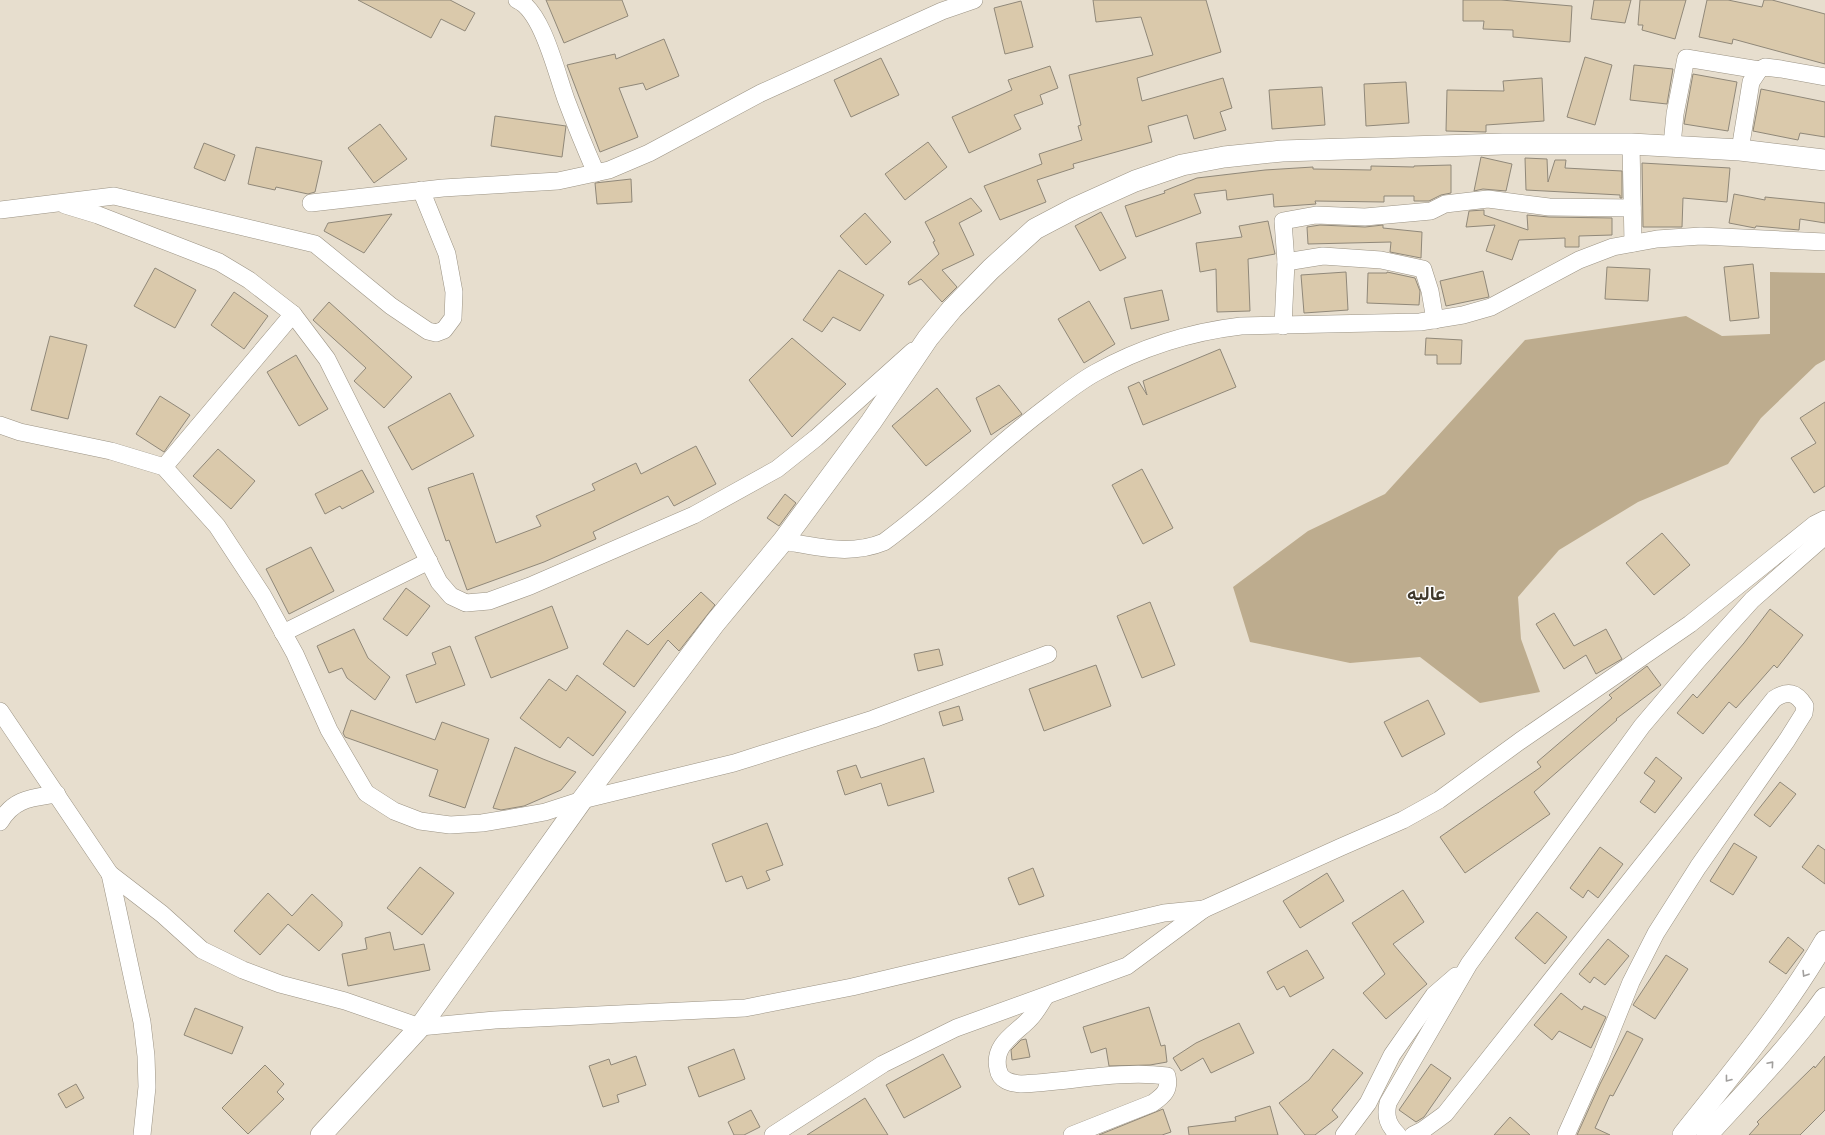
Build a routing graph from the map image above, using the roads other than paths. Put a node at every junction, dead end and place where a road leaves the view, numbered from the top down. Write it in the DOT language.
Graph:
graph roads {
  1 [pos="517,0"];
  2 [pos="974,0"];
  3 [pos="1759,70"];
  4 [pos="1825,77"];
  5 [pos="1631,144"];
  6 [pos="1672,145"];
  7 [pos="1740,150"];
  8 [pos="1825,160"];
  9 [pos="596,173"];
  10 [pos="421,190"];
  11 [pos="312,203"];
  12 [pos="61,204"];
  13 [pos="1632,208"];
  14 [pos="0,210"];
  15 [pos="1825,242"];
  16 [pos="1633,243"];
  17 [pos="1286,262"];
  18 [pos="293,314"];
  19 [pos="1435,320"];
  20 [pos="1283,326"];
  21 [pos="928,338"];
  22 [pos="0,425"];
  23 [pos="164,467"];
  24 [pos="1825,519"];
  25 [pos="1825,536"];
  26 [pos="783,541"];
  27 [pos="428,561"];
  28 [pos="283,633"];
  29 [pos="1048,654"];
  30 [pos="0,711"];
  31 [pos="57,794"];
  32 [pos="582,800"];
  33 [pos="0,822"];
  34 [pos="110,874"];
  35 [pos="1204,909"];
  36 [pos="1825,941"];
  37 [pos="1469,964"];
  38 [pos="1045,997"];
  39 [pos="1825,998"];
  40 [pos="420,1027"];
  41 [pos="142,1135"];
  42 [pos="321,1135"];
  43 [pos="773,1135"];
  44 [pos="1072,1135"];
  45 [pos="1344,1135"];
  46 [pos="1398,1135"];
  47 [pos="1413,1135"];
  48 [pos="1566,1135"];
  49 [pos="1684,1135"];
  50 [pos="1707,1135"];
  1 -- 9 [label="street"];
  2 -- 9 [label="street"];
  3 -- 4 [label="street"];
  3 -- 6 [label="street"];
  3 -- 7 [label="street"];
  5 -- 6 [label="main road"];
  5 -- 13 [label="street"];
  5 -- 21 [label="main road"];
  6 -- 7 [label="main road"];
  7 -- 8 [label="main road"];
  9 -- 10 [label="street"];
  10 -- 11 [label="street"];
  10 -- 12 [label="street"];
  12 -- 14 [label="street"];
  12 -- 18 [label="street"];
  13 -- 16 [label="street"];
  13 -- 17 [label="street"];
  15 -- 16 [label="street"];
  16 -- 19 [label="street"];
  17 -- 19 [label="street"];
  17 -- 20 [label="street"];
  18 -- 23 [label="street"];
  18 -- 27 [label="street"];
  19 -- 20 [label="street"];
  20 -- 26 [label="street"];
  21 -- 26 [label="main road"];
  21 -- 27 [label="street"];
  22 -- 23 [label="street"];
  23 -- 28 [label="street"];
  24 -- 35 [label="street"];
  25 -- 37 [label="street"];
  26 -- 32 [label="main road"];
  27 -- 28 [label="street"];
  28 -- 32 [label="street"];
  29 -- 32 [label="street"];
  30 -- 31 [label="street"];
  31 -- 33 [label="street"];
  31 -- 34 [label="street"];
  32 -- 40 [label="main road"];
  34 -- 40 [label="street"];
  34 -- 41 [label="street"];
  35 -- 38 [label="street"];
  35 -- 40 [label="street"];
  36 -- 49 [label="main road, one-way"];
  37 -- 45 [label="street"];
  37 -- 46 [label="street"];
  38 -- 43 [label="street"];
  38 -- 44 [label="street"];
  50 -- 39 [label="main road, one-way"];
  40 -- 42 [label="main road"];
  47 -- 48 [label="street"];
}
